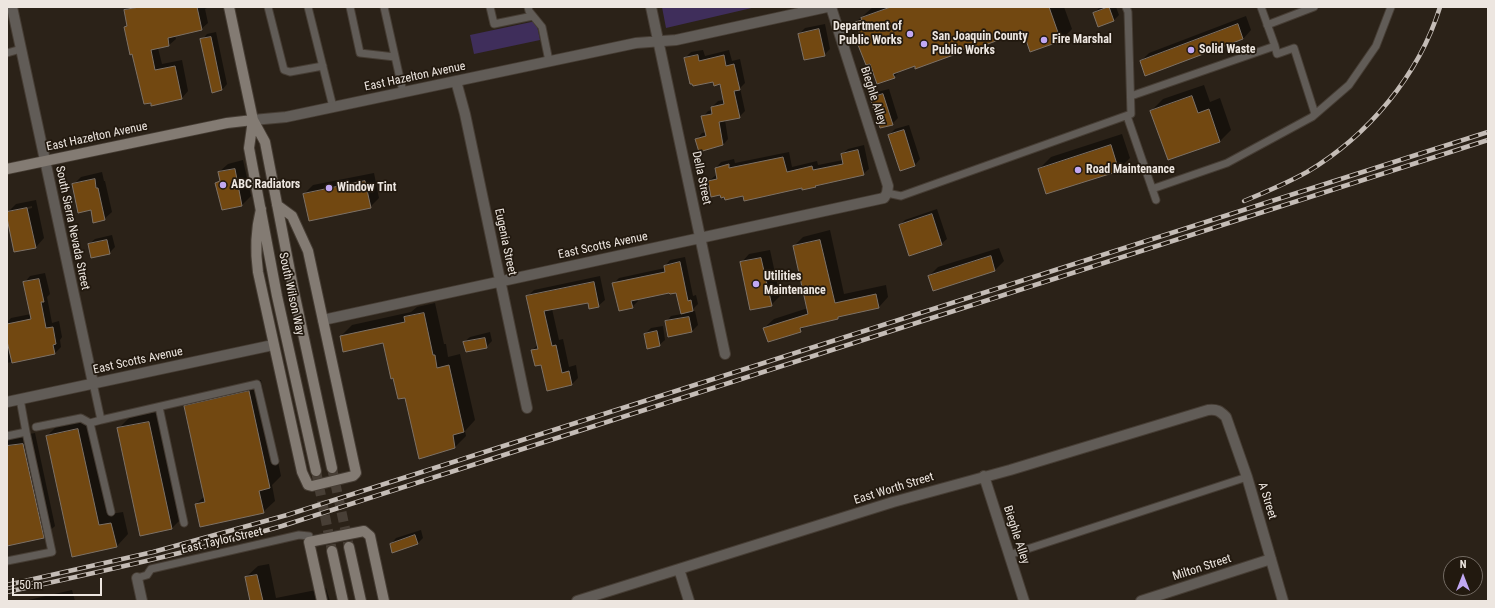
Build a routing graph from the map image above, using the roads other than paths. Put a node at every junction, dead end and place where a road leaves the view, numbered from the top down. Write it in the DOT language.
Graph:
graph roads {
  1 [pos="12,7"];
  2 [pos="229,7"];
  3 [pos="268,7"];
  4 [pos="308,7"];
  5 [pos="350,7"];
  6 [pos="384,7"];
  7 [pos="490,7"];
  8 [pos="528,7"];
  9 [pos="652,7"];
  10 [pos="827,7"];
  11 [pos="831,7"];
  12 [pos="1126,7"];
  13 [pos="1261,7"];
  14 [pos="1314,7"];
  15 [pos="1391,7"];
  16 [pos="533,16"];
  17 [pos="1267,25"];
  18 [pos="658,41"];
  19 [pos="1275,46"];
  20 [pos="21,49"];
  21 [pos="7,52"];
  22 [pos="395,57"];
  23 [pos="549,61"];
  24 [pos="323,66"];
  25 [pos="456,81"];
  26 [pos="403,92"];
  27 [pos="1131,96"];
  28 [pos="333,107"];
  29 [pos="1315,114"];
  30 [pos="1127,116"];
  31 [pos="253,120"];
  32 [pos="45,161"];
  33 [pos="7,169"];
  34 [pos="1152,189"];
  35 [pos="887,194"];
  36 [pos="1156,200"];
  37 [pos="277,205"];
  38 [pos="261,209"];
  39 [pos="701,239"];
  40 [pos="500,282"];
  41 [pos="323,320"];
  42 [pos="274,345"];
  43 [pos="726,354"];
  44 [pos="93,383"];
  45 [pos="20,399"];
  46 [pos="7,402"];
  47 [pos="159,407"];
  48 [pos="527,408"];
  49 [pos="1220,411"];
  50 [pos="101,420"];
  51 [pos="90,423"];
  52 [pos="36,427"];
  53 [pos="26,432"];
  54 [pos="7,436"];
  55 [pos="275,461"];
  56 [pos="332,468"];
  57 [pos="316,472"];
  58 [pos="984,476"];
  59 [pos="1247,478"];
  60 [pos="111,512"];
  61 [pos="184,523"];
  62 [pos="309,542"];
  63 [pos="349,547"];
  64 [pos="332,551"];
  65 [pos="1009,555"];
  66 [pos="1271,559"];
  67 [pos="7,561"];
  68 [pos="679,570"];
  69 [pos="137,578"];
  70 [pos="1020,600"];
  71 [pos="142,601"];
  72 [pos="322,601"];
  73 [pos="343,601"];
  74 [pos="360,601"];
  75 [pos="384,601"];
  76 [pos="578,601"];
  77 [pos="689,601"];
  78 [pos="1141,601"];
  79 [pos="1283,601"];
  1 -- 20 [label="street, South Sierra Nevada Street"];
  2 -- 31 [label="main road, South Wilson Way"];
  3 -- 24 [label="lane"];
  4 -- 24 [label="lane"];
  5 -- 22 [label="lane"];
  6 -- 22 [label="lane"];
  7 -- 16 [label="lane"];
  8 -- 16 [label="lane"];
  9 -- 18 [label="street, Della Street"];
  10 -- 18 [label="street, East Hazelton Avenue"];
  11 -- 35 [label="street, Bieghle Alley"];
  12 -- 27 [label="lane"];
  13 -- 17 [label="lane"];
  14 -- 17 [label="lane"];
  15 -- 29 [label="lane"];
  16 -- 23 [label="lane"];
  17 -- 19 [label="lane"];
  18 -- 23 [label="street, East Hazelton Avenue"];
  18 -- 39 [label="street, Della Street"];
  19 -- 27 [label="lane"];
  19 -- 29 [label="lane"];
  20 -- 21 [label="lane"];
  20 -- 32 [label="street, South Sierra Nevada Street"];
  22 -- 26 [label="lane"];
  23 -- 25 [label="street, East Hazelton Avenue"];
  24 -- 28 [label="lane"];
  25 -- 26 [label="street, East Hazelton Avenue"];
  25 -- 40 [label="street, Eugenia Street"];
  26 -- 28 [label="street, East Hazelton Avenue"];
  27 -- 30 [label="lane"];
  28 -- 31 [label="street, East Hazelton Avenue"];
  29 -- 34 [label="lane"];
  30 -- 34 [label="lane"];
  30 -- 35 [label="lane"];
  31 -- 32 [label="main road, East Hazelton Avenue"];
  31 -- 37 [label="main road, South Wilson Way"];
  31 -- 38 [label="main road, South Wilson Way"];
  32 -- 33 [label="main road, East Hazelton Avenue"];
  32 -- 44 [label="street, South Sierra Nevada Street"];
  34 -- 36 [label="lane"];
  35 -- 39 [label="street, East Scotts Avenue"];
  37 -- 41 [label="main road"];
  37 -- 56 [label="main road, South Wilson Way"];
  38 -- 42 [label="main road"];
  38 -- 57 [label="main road, South Wilson Way"];
  39 -- 40 [label="street, East Scotts Avenue"];
  39 -- 43 [label="street, Della Street"];
  40 -- 41 [label="street, East Scotts Avenue"];
  40 -- 48 [label="street, Eugenia Street"];
  41 -- 42 [label="main road"];
  42 -- 44 [label="street, East Scotts Avenue"];
  44 -- 45 [label="street, East Scotts Avenue"];
  44 -- 50 [label="lane"];
  45 -- 46 [label="street, East Scotts Avenue"];
  45 -- 53 [label="lane"];
  47 -- 50 [label="lane"];
  47 -- 55 [label="lane"];
  47 -- 61 [label="lane"];
  49 -- 58 [label="street, East Worth Street"];
  49 -- 59 [label="street, A Street"];
  50 -- 51 [label="lane"];
  51 -- 52 [label="lane"];
  51 -- 60 [label="lane"];
  53 -- 54 [label="lane"];
  53 -- 67 [label="lane"];
  58 -- 65 [label="street, Bieghle Alley"];
  58 -- 68 [label="street, East Worth Street"];
  59 -- 65 [label="lane"];
  59 -- 66 [label="street, A Street"];
  62 -- 69 [label="lane, East Taylor Street"];
  62 -- 72 [label="main road"];
  62 -- 75 [label="main road"];
  63 -- 74 [label="main road"];
  64 -- 73 [label="main road"];
  65 -- 70 [label="street, Bieghle Alley"];
  66 -- 78 [label="street, Milton Street"];
  66 -- 79 [label="street, A Street"];
  68 -- 76 [label="street, East Worth Street"];
  68 -- 77 [label="street"];
  69 -- 71 [label="street"];
}
